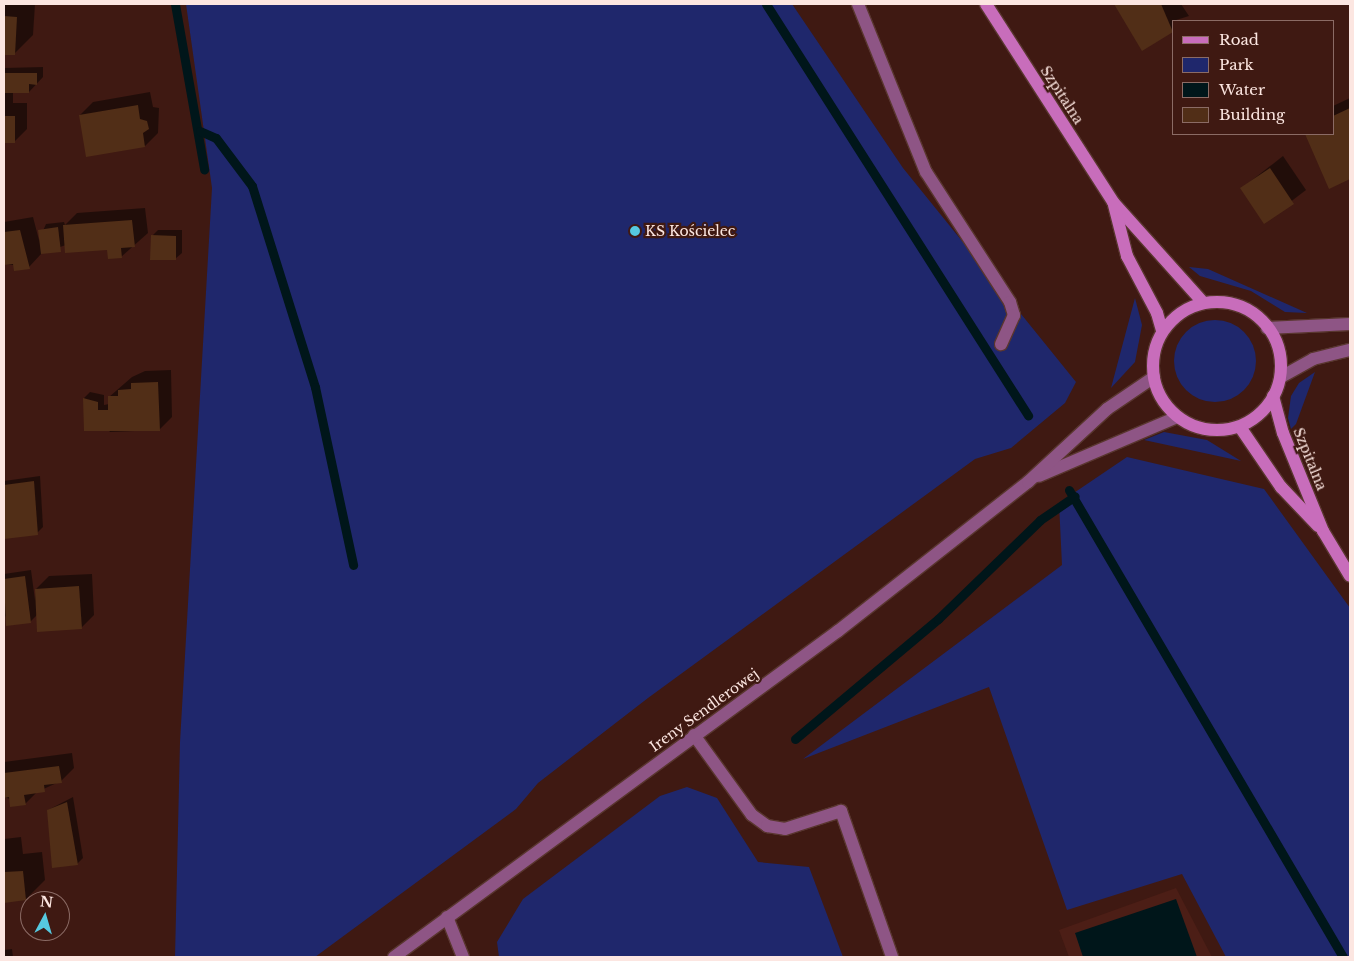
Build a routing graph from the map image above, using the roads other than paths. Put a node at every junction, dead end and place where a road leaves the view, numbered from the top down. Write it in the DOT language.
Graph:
graph roads {
  1 [pos="858,4"];
  2 [pos="986,4"];
  3 [pos="1113,202"];
  4 [pos="1201,300"];
  5 [pos="1350,324"];
  6 [pos="1267,328"];
  7 [pos="1162,331"];
  8 [pos="1001,344"];
  9 [pos="1350,350"];
  10 [pos="1154,377"];
  11 [pos="1280,377"];
  12 [pos="1272,396"];
  13 [pos="1177,417"];
  14 [pos="1240,427"];
  15 [pos="1028,482"];
  16 [pos="1323,531"];
  17 [pos="1350,576"];
  18 [pos="694,735"];
  19 [pos="448,917"];
  20 [pos="394,957"];
  21 [pos="463,957"];
  22 [pos="892,957"];
  1 -- 8 [label="street"];
  2 -- 3 [label="main road, Szpitalna"];
  3 -- 4 [label="main road, Szpitalna"];
  3 -- 7 [label="main road, Szpitalna"];
  4 -- 6 [label="main road"];
  4 -- 7 [label="main road"];
  5 -- 6 [label="street"];
  6 -- 11 [label="main road"];
  7 -- 10 [label="main road"];
  9 -- 11 [label="street"];
  10 -- 13 [label="main road"];
  10 -- 15 [label="street"];
  11 -- 12 [label="main road"];
  12 -- 14 [label="main road"];
  12 -- 16 [label="main road, Szpitalna"];
  13 -- 14 [label="main road"];
  13 -- 15 [label="street"];
  14 -- 16 [label="main road, Szpitalna"];
  15 -- 18 [label="street, Ireny Sendlerowej"];
  16 -- 17 [label="main road, Szpitalna"];
  18 -- 19 [label="street, Ireny Sendlerowej"];
  18 -- 22 [label="street"];
  19 -- 20 [label="street, Ireny Sendlerowej"];
  19 -- 21 [label="street"];
}
